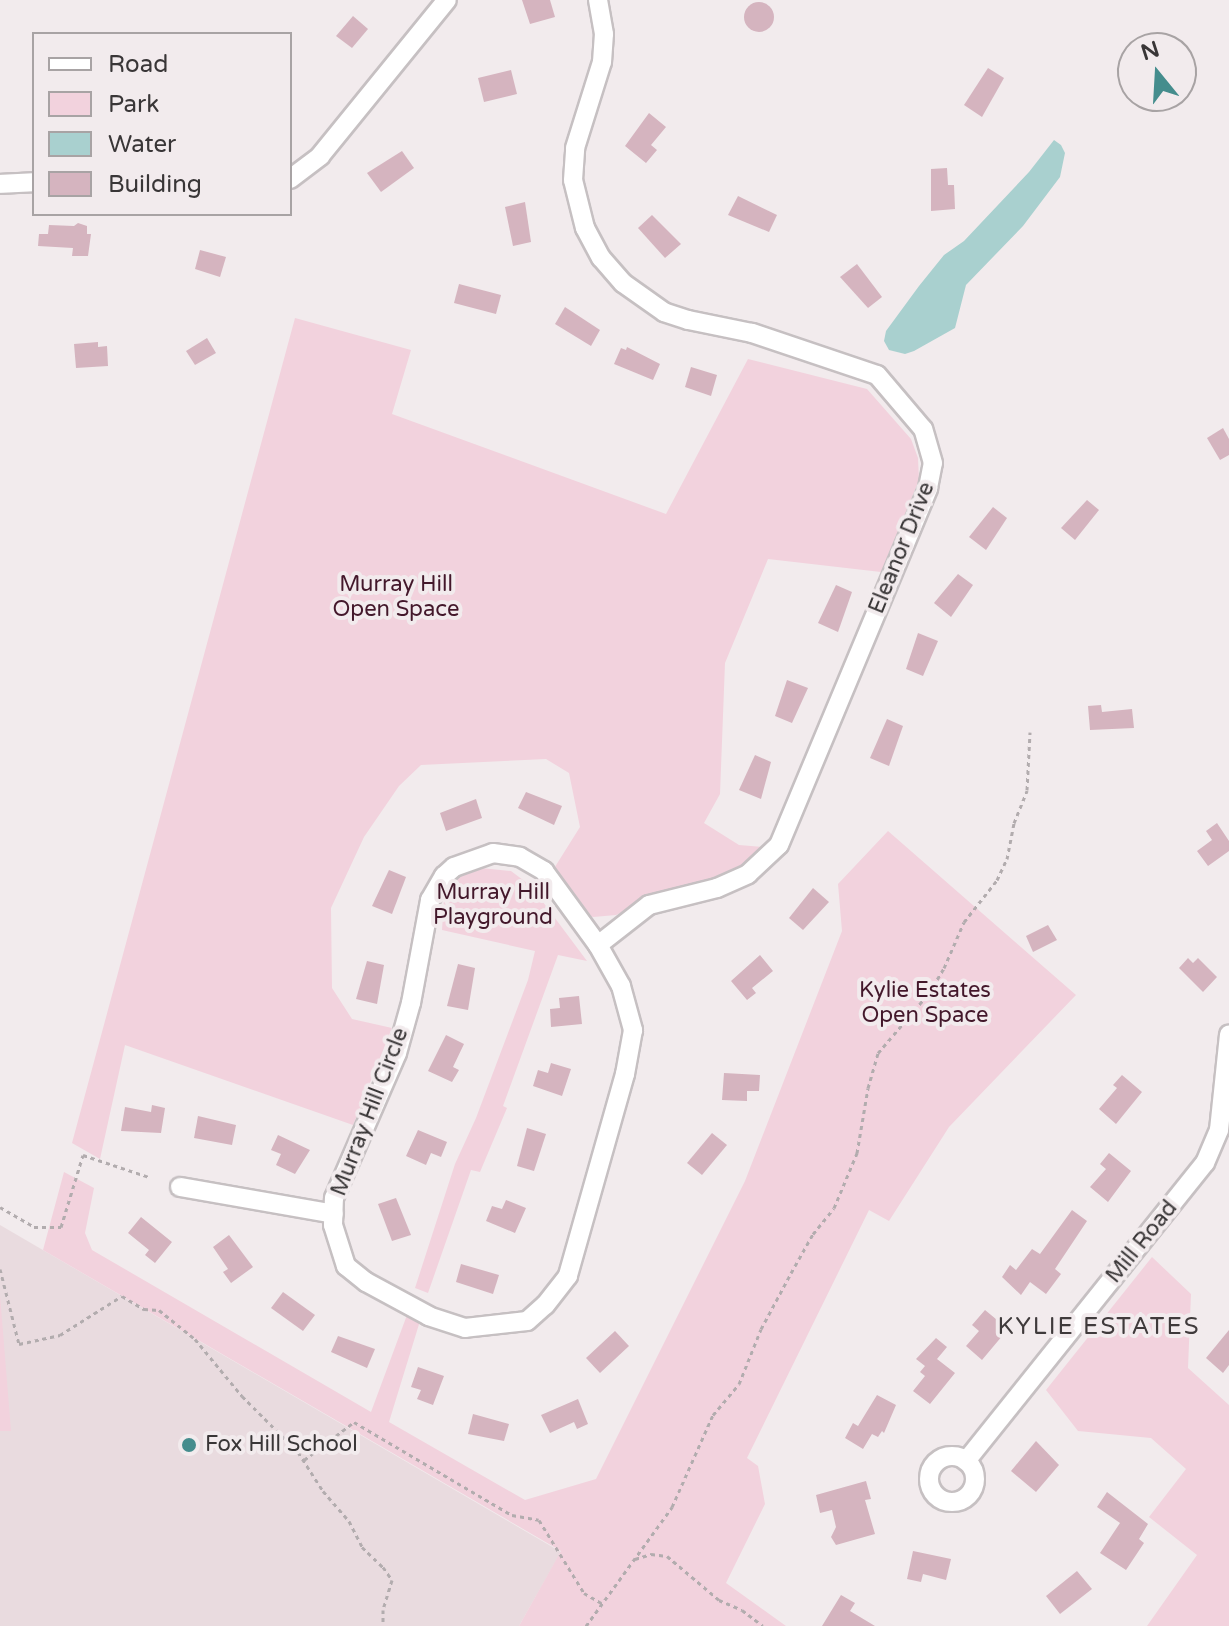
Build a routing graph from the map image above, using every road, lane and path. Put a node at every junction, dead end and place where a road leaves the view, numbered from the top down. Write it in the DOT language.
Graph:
graph roads {
  1 [pos="447,0"];
  2 [pos="598,0"];
  3 [pos="292,177"];
  4 [pos="32,182"];
  5 [pos="0,184"];
  6 [pos="1030,732"];
  7 [pos="598,945"];
  8 [pos="1229,1035"];
  9 [pos="149,1177"];
  10 [pos="180,1187"];
  11 [pos="0,1207"];
  12 [pos="334,1214"];
  13 [pos="0,1269"];
  14 [pos="304,1460"];
  15 [pos="966,1461"];
  16 [pos="635,1559"];
  17 [pos="601,1603"];
  18 [pos="383,1626"];
  19 [pos="586,1626"];
  20 [pos="763,1626"];
  1 -- 3 [label="street"];
  2 -- 7 [label="street, Eleanor Drive"];
  4 -- 5 [label="street"];
  6 -- 16 [label="path"];
  7 -- 12 [label="street, Murray Hill Circle"];
  7 -- 12 [label="street, Murray Hill Circle"];
  8 -- 15 [label="street, Mill Road"];
  9 -- 11 [label="path"];
  10 -- 12 [label="street"];
  13 -- 14 [label="path"];
  14 -- 17 [label="path"];
  14 -- 18 [label="path"];
  16 -- 17 [label="path"];
  16 -- 20 [label="path"];
  17 -- 19 [label="path"];
}
